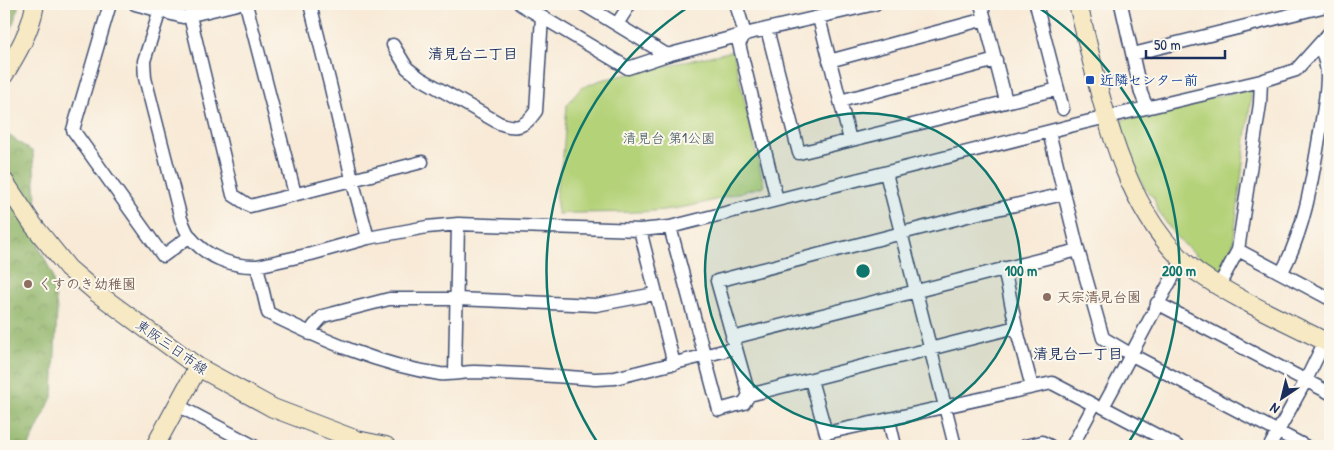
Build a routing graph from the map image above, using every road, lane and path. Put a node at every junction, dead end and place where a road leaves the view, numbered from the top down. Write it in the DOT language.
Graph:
graph roads {
  1 [pos="35,4"];
  2 [pos="110,4"];
  3 [pos="135,4"];
  4 [pos="237,4"];
  5 [pos="246,4"];
  6 [pos="310,4"];
  7 [pos="520,4"];
  8 [pos="583,4"];
  9 [pos="630,4"];
  10 [pos="736,4"];
  11 [pos="875,4"];
  12 [pos="981,4"];
  13 [pos="1036,4"];
  14 [pos="1078,4"];
  15 [pos="1121,4"];
  16 [pos="1330,5"];
  17 [pos="856,6"];
  18 [pos="161,8"];
  19 [pos="190,16"];
  20 [pos="542,17"];
  21 [pos="819,18"];
  22 [pos="985,20"];
  23 [pos="617,24"];
  24 [pos="767,29"];
  25 [pos="1330,32"];
  26 [pos="745,34"];
  27 [pos="1320,45"];
  28 [pos="393,46"];
  29 [pos="667,54"];
  30 [pos="1133,54"];
  31 [pos="996,60"];
  32 [pos="830,61"];
  33 [pos="4,75"];
  34 [pos="1261,81"];
  35 [pos="1058,88"];
  36 [pos="840,101"];
  37 [pos="1006,101"];
  38 [pos="1147,108"];
  39 [pos="1063,109"];
  40 [pos="1108,118"];
  41 [pos="1049,132"];
  42 [pos="850,140"];
  43 [pos="422,162"];
  44 [pos="886,173"];
  45 [pos="352,179"];
  46 [pos="4,181"];
  47 [pos="295,194"];
  48 [pos="1064,194"];
  49 [pos="777,200"];
  50 [pos="458,224"];
  51 [pos="670,227"];
  52 [pos="640,230"];
  53 [pos="902,233"];
  54 [pos="190,236"];
  55 [pos="368,238"];
  56 [pos="1078,250"];
  57 [pos="1238,250"];
  58 [pos="1183,259"];
  59 [pos="257,266"];
  60 [pos="1004,268"];
  61 [pos="1282,272"];
  62 [pos="1223,278"];
  63 [pos="917,292"];
  64 [pos="655,294"];
  65 [pos="458,299"];
  66 [pos="1330,299"];
  67 [pos="1157,303"];
  68 [pos="1016,326"];
  69 [pos="310,334"];
  70 [pos="1328,339"];
  71 [pos="734,343"];
  72 [pos="932,348"];
  73 [pos="1132,355"];
  74 [pos="705,356"];
  75 [pos="674,364"];
  76 [pos="198,367"];
  77 [pos="455,373"];
  78 [pos="811,380"];
  79 [pos="1306,380"];
  80 [pos="1032,387"];
  81 [pos="1330,393"];
  82 [pos="748,395"];
  83 [pos="177,405"];
  84 [pos="946,405"];
  85 [pos="889,420"];
  86 [pos="1278,432"];
  87 [pos="155,446"];
  88 [pos="254,446"];
  89 [pos="386,446"];
  90 [pos="895,446"];
  91 [pos="955,446"];
  92 [pos="1025,446"];
  93 [pos="1050,446"];
  94 [pos="1072,446"];
  95 [pos="1177,446"];
  96 [pos="1270,446"];
  97 [pos="1305,446"];
  1 -- 33 [label="street"];
  2 -- 54 [label="street"];
  3 -- 18 [label="street"];
  4 -- 19 [label="street"];
  5 -- 47 [label="street"];
  6 -- 45 [label="street"];
  7 -- 20 [label="street"];
  8 -- 23 [label="street"];
  9 -- 23 [label="street"];
  10 -- 26 [label="street"];
  11 -- 17 [label="street"];
  12 -- 22 [label="street"];
  13 -- 35 [label="street"];
  14 -- 40 [label="street"];
  15 -- 30 [label="street"];
  16 -- 30 [label="street"];
  17 -- 21 [label="street"];
  18 -- 19 [label="street"];
  18 -- 54 [label="street"];
  19 -- 47 [label="street"];
  20 -- 28 [label="street"];
  20 -- 29 [label="street"];
  21 -- 24 [label="street"];
  21 -- 32 [label="street"];
  22 -- 31 [label="street"];
  22 -- 32 [label="street"];
  23 -- 29 [label="street"];
  24 -- 26 [label="street"];
  24 -- 42 [label="street"];
  25 -- 27 [label="street"];
  26 -- 29 [label="street"];
  26 -- 49 [label="street"];
  27 -- 34 [label="street"];
  27 -- 61 [label="street"];
  30 -- 38 [label="street"];
  31 -- 36 [label="street"];
  31 -- 37 [label="street"];
  32 -- 36 [label="street"];
  34 -- 38 [label="street"];
  34 -- 57 [label="street"];
  35 -- 37 [label="street"];
  35 -- 39 [label="street"];
  36 -- 42 [label="street"];
  37 -- 42 [label="street"];
  38 -- 40 [label="street"];
  40 -- 41 [label="street"];
  40 -- 58 [label="street"];
  41 -- 44 [label="street"];
  41 -- 48 [label="street"];
  43 -- 45 [label="street"];
  44 -- 49 [label="street"];
  44 -- 53 [label="street"];
  45 -- 47 [label="street"];
  45 -- 55 [label="street"];
  46 -- 76 [label="street, 東阪三日市線"];
  48 -- 53 [label="street"];
  48 -- 56 [label="street"];
  49 -- 51 [label="street"];
  50 -- 52 [label="street"];
  50 -- 55 [label="street"];
  50 -- 65 [label="street"];
  51 -- 52 [label="street"];
  51 -- 74 [label="street"];
  52 -- 64 [label="street"];
  53 -- 63 [label="street"];
  53 -- 71 [label="street"];
  54 -- 59 [label="street"];
  55 -- 59 [label="street"];
  56 -- 60 [label="street"];
  56 -- 73 [label="street"];
  57 -- 61 [label="street"];
  57 -- 62 [label="street"];
  58 -- 67 [label="street"];
  58 -- 70 [label="street"];
  59 -- 69 [label="street"];
  60 -- 63 [label="street"];
  60 -- 68 [label="street"];
  61 -- 66 [label="street"];
  63 -- 71 [label="street"];
  63 -- 72 [label="street"];
  64 -- 65 [label="street"];
  64 -- 75 [label="street"];
  65 -- 69 [label="street"];
  65 -- 77 [label="street"];
  67 -- 73 [label="street"];
  67 -- 79 [label="street"];
  68 -- 72 [label="street"];
  68 -- 80 [label="street"];
  69 -- 77 [label="street"];
  70 -- 79 [label="street"];
  71 -- 74 [label="street"];
  71 -- 82 [label="street"];
  72 -- 78 [label="street"];
  72 -- 84 [label="street"];
  73 -- 86 [label="street"];
  73 -- 95 [label="street"];
  74 -- 75 [label="street"];
  74 -- 82 [label="street"];
  75 -- 77 [label="street"];
  76 -- 83 [label="street"];
  76 -- 89 [label="street, 東阪三日市線"];
  78 -- 82 [label="street"];
  78 -- 85 [label="street"];
  79 -- 81 [label="street"];
  79 -- 86 [label="street"];
  80 -- 84 [label="street"];
  80 -- 94 [label="street"];
  83 -- 87 [label="street"];
  83 -- 88 [label="street"];
  84 -- 85 [label="street"];
  84 -- 91 [label="street"];
  85 -- 90 [label="street"];
  86 -- 96 [label="street"];
  86 -- 97 [label="street"];
  92 -- 93 [label="street"];
}
